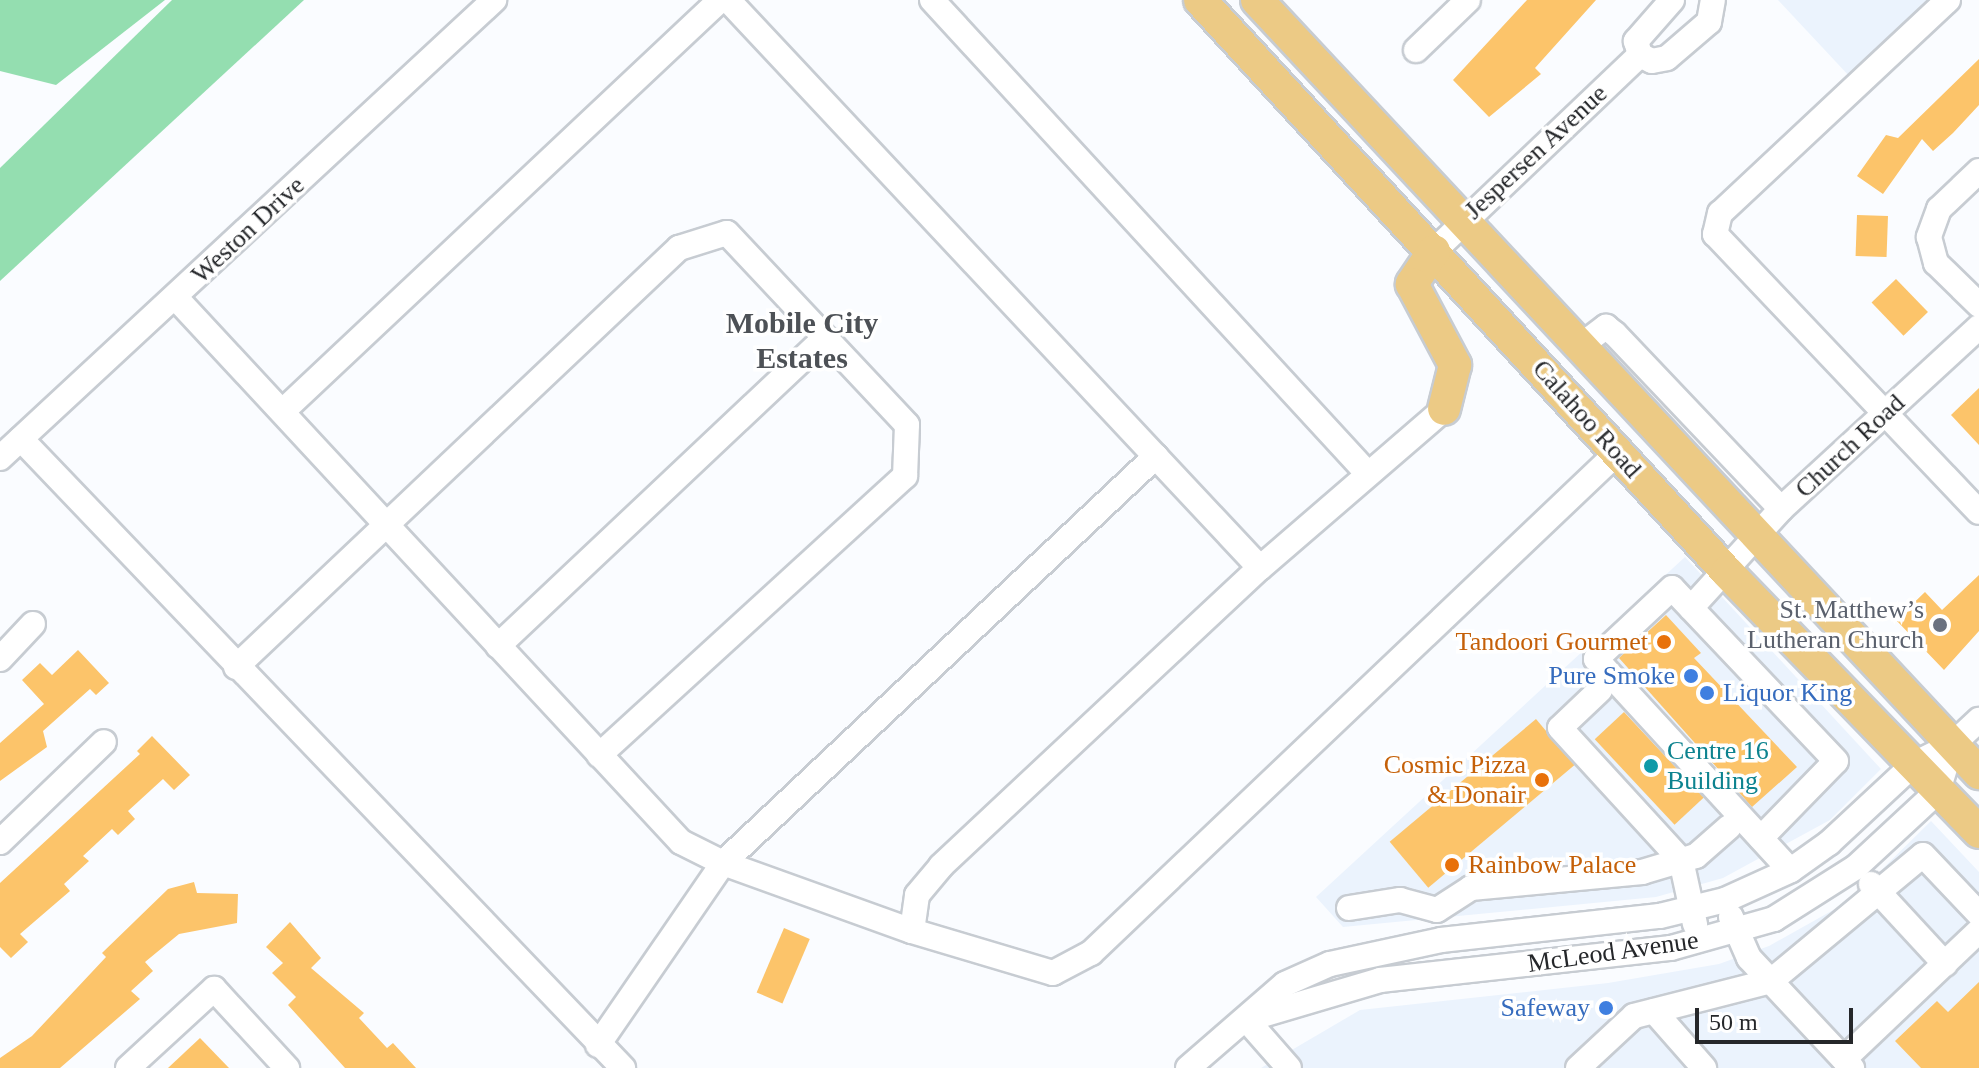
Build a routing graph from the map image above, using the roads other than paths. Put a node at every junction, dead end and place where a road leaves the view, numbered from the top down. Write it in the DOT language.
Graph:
graph roads {
  1 [pos="494,0"];
  2 [pos="720,0"];
  3 [pos="728,0"];
  4 [pos="932,0"];
  5 [pos="1257,0"];
  6 [pos="1468,0"];
  7 [pos="1672,0"];
  8 [pos="1713,0"];
  9 [pos="1948,0"];
  10 [pos="1204,2"];
  11 [pos="1416,50"];
  12 [pos="1640,55"];
  13 [pos="1979,171"];
  14 [pos="1463,221"];
  15 [pos="1434,251"];
  16 [pos="176,298"];
  17 [pos="1979,305"];
  18 [pos="1979,327"];
  19 [pos="822,341"];
  20 [pos="1579,347"];
  21 [pos="1444,409"];
  22 [pos="283,411"];
  23 [pos="1882,416"];
  24 [pos="21,439"];
  25 [pos="1617,453"];
  26 [pos="1156,456"];
  27 [pos="0,458"];
  28 [pos="1368,474"];
  29 [pos="1781,509"];
  30 [pos="1979,512"];
  31 [pos="388,528"];
  32 [pos="1755,534"];
  33 [pos="1260,568"];
  34 [pos="1727,572"];
  35 [pos="1691,608"];
  36 [pos="33,624"];
  37 [pos="498,646"];
  38 [pos="0,659"];
  39 [pos="236,667"];
  40 [pos="1600,690"];
  41 [pos="1979,720"];
  42 [pos="104,742"];
  43 [pos="1952,745"];
  44 [pos="599,755"];
  45 [pos="1914,764"];
  46 [pos="1979,773"];
  47 [pos="1938,791"];
  48 [pos="1729,827"];
  49 [pos="4,830"];
  50 [pos="1979,832"];
  51 [pos="1761,838"];
  52 [pos="1681,860"];
  53 [pos="723,863"];
  54 [pos="1856,867"];
  55 [pos="1790,870"];
  56 [pos="1880,893"];
  57 [pos="1725,900"];
  58 [pos="1349,908"];
  59 [pos="1437,910"];
  60 [pos="1693,910"];
  61 [pos="1979,914"];
  62 [pos="912,931"];
  63 [pos="1979,931"];
  64 [pos="1736,932"];
  65 [pos="1441,940"];
  66 [pos="1697,943"];
  67 [pos="1945,964"];
  68 [pos="1446,972"];
  69 [pos="1771,981"];
  70 [pos="1654,1011"];
  71 [pos="1246,1019"];
  72 [pos="598,1045"];
  73 [pos="1848,1064"];
  74 [pos="128,1068"];
  75 [pos="287,1068"];
  76 [pos="623,1068"];
  77 [pos="1188,1068"];
  78 [pos="1289,1068"];
  79 [pos="1578,1068"];
  80 [pos="1704,1068"];
  1 -- 16 [label="street, Weston Drive"];
  2 -- 22 [label="street"];
  3 -- 26 [label="street"];
  4 -- 28 [label="street"];
  5 -- 14 [label="main road, Calahoo Road"];
  6 -- 11 [label="street"];
  7 -- 12 [label="street"];
  8 -- 12 [label="street"];
  9 -- 23 [label="street"];
  10 -- 15 [label="main road, Calahoo Road"];
  12 -- 14 [label="street, Jespersen Avenue"];
  13 -- 17 [label="street"];
  14 -- 15 [label="street, Jespersen Avenue"];
  14 -- 20 [label="main road, Calahoo Road"];
  15 -- 21 [label="main road"];
  15 -- 25 [label="main road, Calahoo Road"];
  16 -- 22 [label="street"];
  16 -- 24 [label="street, Weston Drive"];
  18 -- 23 [label="street, Church Road"];
  19 -- 31 [label="street"];
  19 -- 37 [label="street"];
  19 -- 44 [label="street"];
  20 -- 29 [label="street, Calahoo Road"];
  20 -- 32 [label="main road, Calahoo Road"];
  21 -- 28 [label="street"];
  22 -- 31 [label="street"];
  23 -- 29 [label="street, Church Road"];
  23 -- 30 [label="street"];
  24 -- 27 [label="street, Weston Drive"];
  24 -- 39 [label="street"];
  25 -- 34 [label="main road, Calahoo Road"];
  25 -- 62 [label="street"];
  26 -- 33 [label="street"];
  26 -- 53 [label="street"];
  28 -- 33 [label="street"];
  29 -- 32 [label="street, Church Road"];
  31 -- 37 [label="street"];
  31 -- 39 [label="street"];
  32 -- 34 [label="street, Church Road"];
  32 -- 43 [label="main road, Calahoo Road"];
  33 -- 62 [label="street"];
  34 -- 35 [label="street, Church Road"];
  34 -- 45 [label="main road, Calahoo Road"];
  35 -- 51 [label="street"];
  35 -- 51 [label="street"];
  36 -- 38 [label="street"];
  37 -- 44 [label="street"];
  39 -- 72 [label="street"];
  40 -- 52 [label="street"];
  41 -- 43 [label="street, McLeod Avenue"];
  42 -- 49 [label="street"];
  43 -- 45 [label="street, McLeod Avenue"];
  43 -- 46 [label="main road, Calahoo Road"];
  43 -- 47 [label="street"];
  44 -- 53 [label="street"];
  45 -- 47 [label="main road, Calahoo Road"];
  45 -- 55 [label="street, McLeod Avenue"];
  47 -- 50 [label="main road, Calahoo Road"];
  47 -- 54 [label="street, McLeod Avenue"];
  48 -- 52 [label="street"];
  51 -- 55 [label="street"];
  52 -- 59 [label="street"];
  52 -- 60 [label="street"];
  53 -- 62 [label="street"];
  53 -- 72 [label="street"];
  54 -- 56 [label="street"];
  54 -- 64 [label="street, McLeod Avenue"];
  55 -- 57 [label="street, McLeod Avenue"];
  56 -- 61 [label="street"];
  56 -- 67 [label="street"];
  56 -- 69 [label="street"];
  57 -- 60 [label="street, McLeod Avenue"];
  57 -- 64 [label="street"];
  58 -- 59 [label="street"];
  59 -- 65 [label="street"];
  60 -- 65 [label="street, McLeod Avenue"];
  60 -- 66 [label="street"];
  63 -- 67 [label="street"];
  64 -- 66 [label="street, McLeod Avenue"];
  64 -- 69 [label="street"];
  65 -- 68 [label="street"];
  65 -- 71 [label="street, McLeod Avenue"];
  66 -- 68 [label="street, McLeod Avenue"];
  67 -- 73 [label="street"];
  68 -- 71 [label="street, McLeod Avenue"];
  69 -- 70 [label="street"];
  69 -- 73 [label="street"];
  70 -- 79 [label="street"];
  70 -- 80 [label="street"];
  71 -- 77 [label="street, McLeod Avenue"];
  71 -- 78 [label="street"];
  72 -- 76 [label="street"];
  74 -- 75 [label="street"];
}
